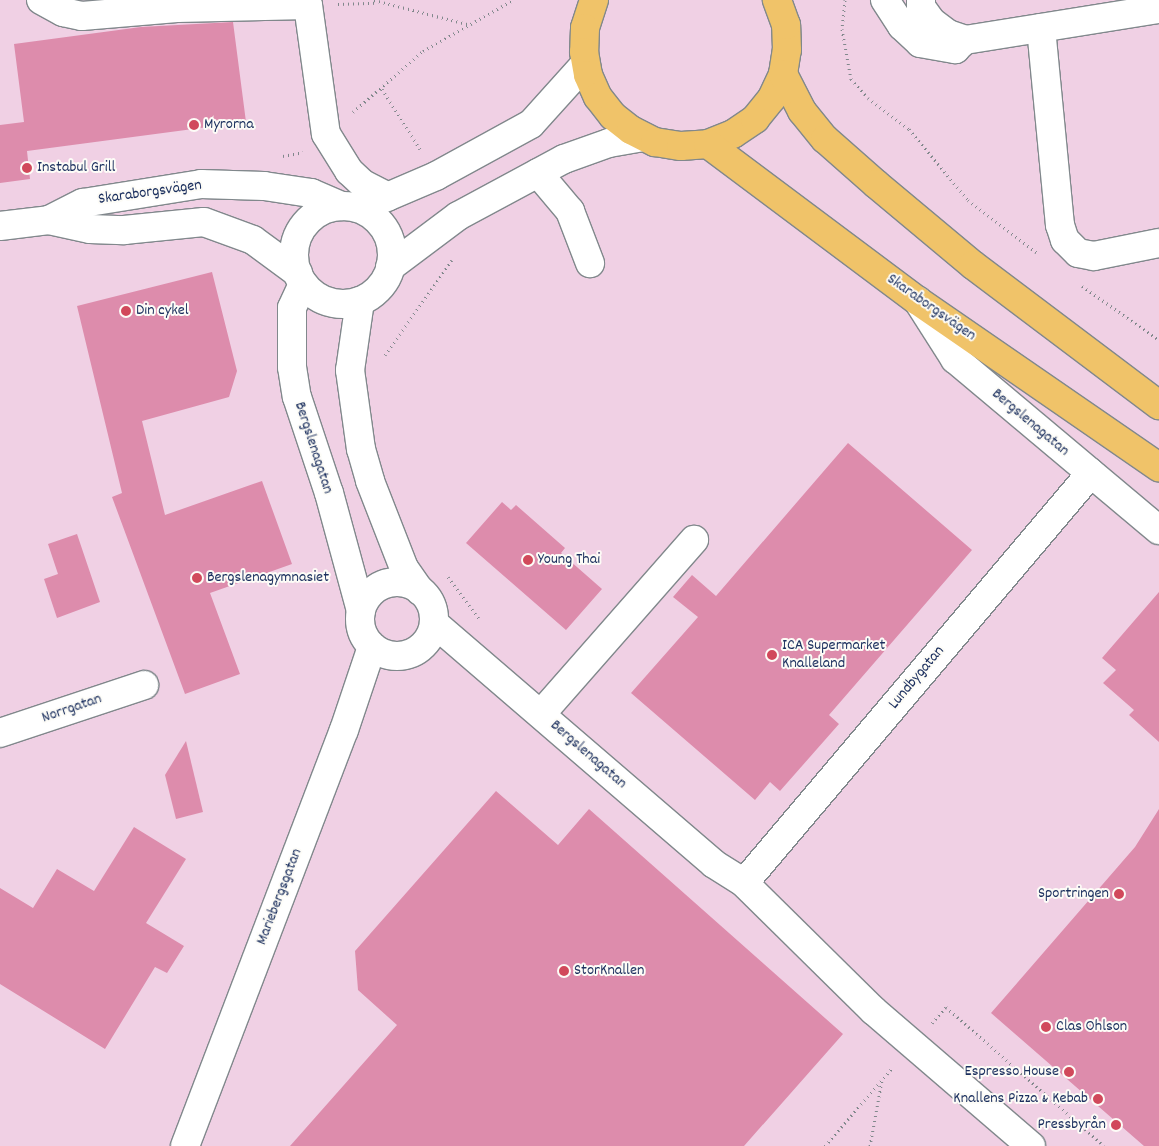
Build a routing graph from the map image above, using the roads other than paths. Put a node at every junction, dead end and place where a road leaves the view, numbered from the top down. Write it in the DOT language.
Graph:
graph roads {
  1 [pos="41,0"];
  2 [pos="777,0"];
  3 [pos="885,0"];
  4 [pos="921,0"];
  5 [pos="588,5"];
  6 [pos="1122,7"];
  7 [pos="1159,9"];
  8 [pos="1041,28"];
  9 [pos="965,40"];
  10 [pos="585,64"];
  11 [pos="783,74"];
  12 [pos="643,137"];
  13 [pos="708,144"];
  14 [pos="538,173"];
  15 [pos="388,196"];
  16 [pos="352,208"];
  17 [pos="49,220"];
  18 [pos="0,226"];
  19 [pos="1159,243"];
  20 [pos="590,264"];
  21 [pos="390,267"];
  22 [pos="301,279"];
  23 [pos="360,301"];
  24 [pos="918,301"];
  25 [pos="1159,405"];
  26 [pos="1159,467"];
  27 [pos="1091,473"];
  28 [pos="1159,530"];
  29 [pos="694,540"];
  30 [pos="420,591"];
  31 [pos="361,611"];
  32 [pos="434,623"];
  33 [pos="372,647"];
  34 [pos="144,685"];
  35 [pos="541,714"];
  36 [pos="0,733"];
  37 [pos="744,883"];
  38 [pos="185,1146"];
  39 [pos="1031,1146"];
  1 -- 15 [label="street"];
  2 -- 11 [label="main road"];
  3 -- 9 [label="street"];
  4 -- 9 [label="street"];
  5 -- 10 [label="main road"];
  6 -- 7 [label="street"];
  6 -- 8 [label="street"];
  8 -- 9 [label="street"];
  8 -- 19 [label="street"];
  10 -- 12 [label="main road"];
  10 -- 15 [label="street"];
  11 -- 13 [label="main road"];
  11 -- 25 [label="main road"];
  12 -- 13 [label="main road"];
  12 -- 14 [label="street"];
  13 -- 24 [label="main road, Skaraborgsvägen"];
  14 -- 20 [label="street"];
  14 -- 21 [label="street"];
  15 -- 16 [label="street"];
  16 -- 17 [label="street, Skaraborgsvägen"];
  16 -- 21 [label="street"];
  16 -- 22 [label="street"];
  17 -- 18 [label="street, Skaraborgsvägen"];
  17 -- 22 [label="street, Skaraborgsvägen"];
  21 -- 23 [label="street"];
  22 -- 23 [label="street"];
  22 -- 31 [label="street, Bergslenagatan"];
  23 -- 30 [label="street"];
  24 -- 26 [label="main road, Skaraborgsvägen"];
  24 -- 27 [label="street, Bergslenagatan"];
  27 -- 28 [label="street, Bergslenagatan"];
  27 -- 37 [label="street, Lundbygatan"];
  29 -- 35 [label="street"];
  30 -- 31 [label="street"];
  30 -- 32 [label="street"];
  31 -- 33 [label="street"];
  32 -- 33 [label="street"];
  32 -- 35 [label="street, Bergslenagatan"];
  33 -- 38 [label="street, Mariebergsgatan"];
  34 -- 36 [label="street, Norrgatan"];
  35 -- 37 [label="street, Bergslenagatan"];
  37 -- 39 [label="street, Bergslenagatan"];
}
